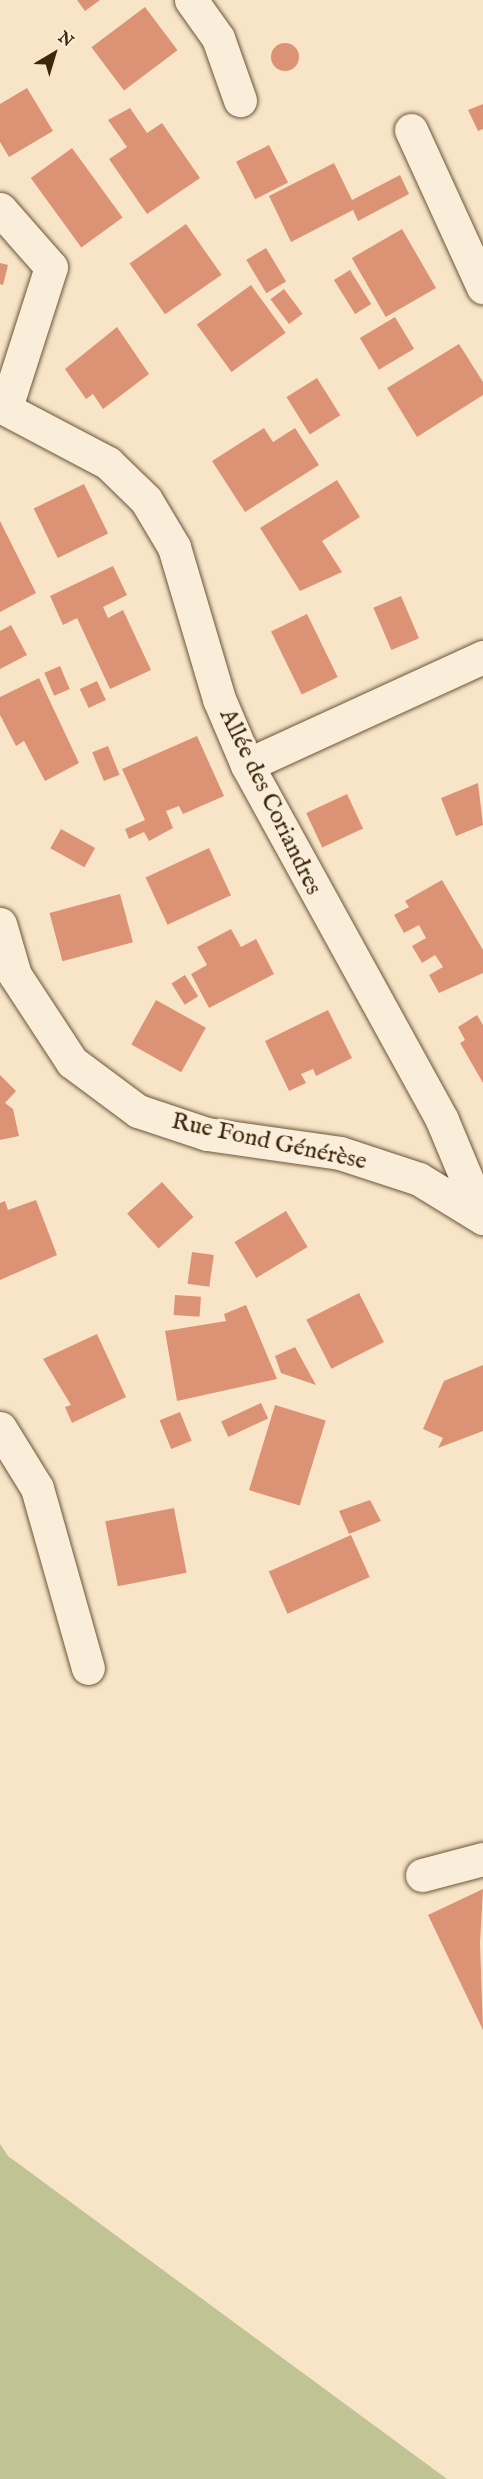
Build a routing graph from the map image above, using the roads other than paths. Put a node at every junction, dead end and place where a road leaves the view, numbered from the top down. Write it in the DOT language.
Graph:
graph roads {
  1 [pos="190,0"];
  2 [pos="240,100"];
  3 [pos="411,130"];
  4 [pos="0,209"];
  5 [pos="483,287"];
  6 [pos="3,406"];
  7 [pos="483,657"];
  8 [pos="247,765"];
  9 [pos="0,924"];
  10 [pos="483,1218"];
  11 [pos="0,1428"];
  12 [pos="88,1668"];
  13 [pos="483,1859"];
  14 [pos="422,1875"];
  1 -- 2 [label="street"];
  3 -- 5 [label="street"];
  4 -- 6 [label="street"];
  6 -- 8 [label="street, Allée des Coriandres"];
  7 -- 8 [label="street"];
  8 -- 10 [label="street, Allée des Coriandres"];
  9 -- 10 [label="street, Rue Fond Générèse"];
  11 -- 12 [label="street"];
  13 -- 14 [label="street"];
}
